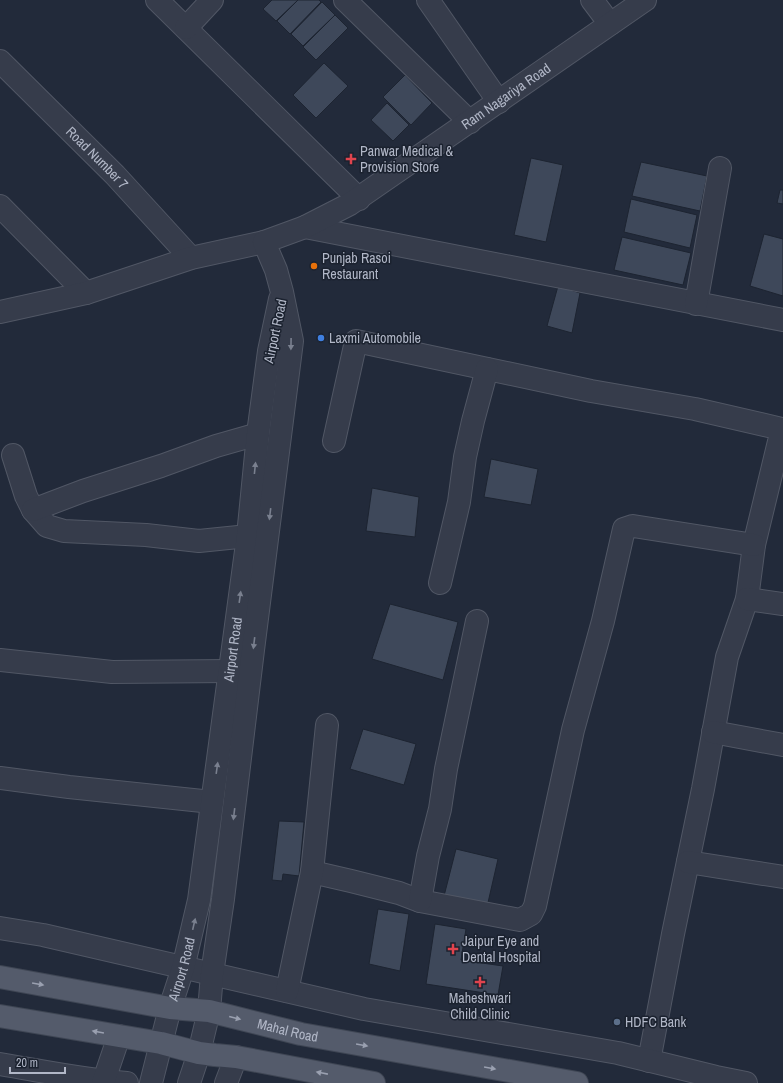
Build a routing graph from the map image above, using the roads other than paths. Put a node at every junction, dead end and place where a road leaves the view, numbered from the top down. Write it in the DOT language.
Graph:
graph roads {
  1 [pos="157,0"];
  2 [pos="212,0"];
  3 [pos="345,0"];
  4 [pos="428,0"];
  5 [pos="592,0"];
  6 [pos="645,0"];
  7 [pos="610,24"];
  8 [pos="186,28"];
  9 [pos="0,61"];
  10 [pos="499,102"];
  11 [pos="470,122"];
  12 [pos="720,168"];
  13 [pos="358,199"];
  14 [pos="0,206"];
  15 [pos="305,227"];
  16 [pos="264,242"];
  17 [pos="191,258"];
  18 [pos="282,292"];
  19 [pos="86,293"];
  20 [pos="696,304"];
  21 [pos="0,312"];
  22 [pos="783,320"];
  23 [pos="487,369"];
  24 [pos="782,427"];
  25 [pos="258,434"];
  26 [pos="334,441"];
  27 [pos="13,455"];
  28 [pos="777,478"];
  29 [pos="33,510"];
  30 [pos="248,536"];
  31 [pos="754,545"];
  32 [pos="440,583"];
  33 [pos="747,599"];
  34 [pos="783,604"];
  35 [pos="477,621"];
  36 [pos="0,660"];
  37 [pos="230,671"];
  38 [pos="326,724"];
  39 [pos="713,732"];
  40 [pos="783,745"];
  41 [pos="0,778"];
  42 [pos="212,802"];
  43 [pos="688,862"];
  44 [pos="312,872"];
  45 [pos="783,877"];
  46 [pos="420,901"];
  47 [pos="0,928"];
  48 [pos="183,968"];
  49 [pos="212,974"];
  50 [pos="0,977"];
  51 [pos="287,991"];
  52 [pos="170,1008"];
  53 [pos="209,1011"];
  54 [pos="0,1016"];
  55 [pos="119,1036"];
  56 [pos="161,1043"];
  57 [pos="199,1053"];
  58 [pos="236,1057"];
  59 [pos="649,1061"];
  60 [pos="0,1064"];
  61 [pos="104,1082"];
  62 [pos="127,1083"];
  63 [pos="151,1083"];
  64 [pos="188,1083"];
  65 [pos="226,1083"];
  66 [pos="374,1083"];
  67 [pos="577,1083"];
  68 [pos="746,1083"];
  1 -- 8 [label="street"];
  2 -- 8 [label="street"];
  3 -- 11 [label="street"];
  4 -- 10 [label="street"];
  5 -- 7 [label="street"];
  6 -- 7 [label="street, Ram Nagariya Road"];
  7 -- 10 [label="street, Ram Nagariya Road"];
  8 -- 13 [label="street"];
  9 -- 17 [label="street, Road Number 7"];
  10 -- 11 [label="street, Ram Nagariya Road"];
  11 -- 13 [label="street, Ram Nagariya Road"];
  12 -- 20 [label="street"];
  13 -- 15 [label="street, Ram Nagariya Road"];
  14 -- 19 [label="street"];
  15 -- 16 [label="street, Ram Nagariya Road"];
  15 -- 20 [label="street"];
  16 -- 17 [label="street, Ram Nagariya Road"];
  16 -- 18 [label="street"];
  17 -- 19 [label="street, Ram Nagariya Road"];
  18 -- 25 [label="street, Airport Road"];
  18 -- 49 [label="street, Airport Road, one-way"];
  19 -- 21 [label="street, Ram Nagariya Road"];
  20 -- 22 [label="street"];
  23 -- 24 [label="street"];
  23 -- 26 [label="street"];
  23 -- 32 [label="street"];
  24 -- 28 [label="street"];
  25 -- 29 [label="street"];
  30 -- 25 [label="street, Airport Road, one-way"];
  27 -- 29 [label="street"];
  28 -- 31 [label="street"];
  29 -- 30 [label="street"];
  37 -- 30 [label="street, Airport Road, one-way"];
  31 -- 33 [label="street"];
  31 -- 46 [label="street"];
  33 -- 34 [label="street"];
  33 -- 39 [label="street"];
  35 -- 46 [label="street"];
  36 -- 37 [label="street"];
  42 -- 37 [label="street, Airport Road, one-way"];
  38 -- 44 [label="street"];
  39 -- 40 [label="street"];
  39 -- 43 [label="street"];
  41 -- 42 [label="street"];
  48 -- 42 [label="street, Airport Road, one-way"];
  43 -- 45 [label="street"];
  43 -- 59 [label="street"];
  44 -- 46 [label="street"];
  44 -- 51 [label="street"];
  47 -- 48 [label="street"];
  48 -- 49 [label="street"];
  48 -- 52 [label="street, Airport Road"];
  49 -- 51 [label="street"];
  49 -- 53 [label="street, Airport Road"];
  50 -- 52 [label="main road, Mahal Road, one-way"];
  51 -- 59 [label="street"];
  52 -- 53 [label="main road, Mahal Road"];
  52 -- 56 [label="street, Airport Road"];
  53 -- 57 [label="street, Airport Road"];
  53 -- 67 [label="main road, Mahal Road, one-way"];
  55 -- 54 [label="main road, one-way"];
  55 -- 56 [label="main road"];
  55 -- 61 [label="street"];
  56 -- 57 [label="main road"];
  56 -- 63 [label="street, Airport Road"];
  57 -- 58 [label="main road"];
  57 -- 64 [label="street, Airport Road"];
  58 -- 65 [label="street"];
  66 -- 58 [label="main road, one-way"];
  59 -- 68 [label="street"];
  60 -- 61 [label="street"];
  61 -- 62 [label="street"];
}
